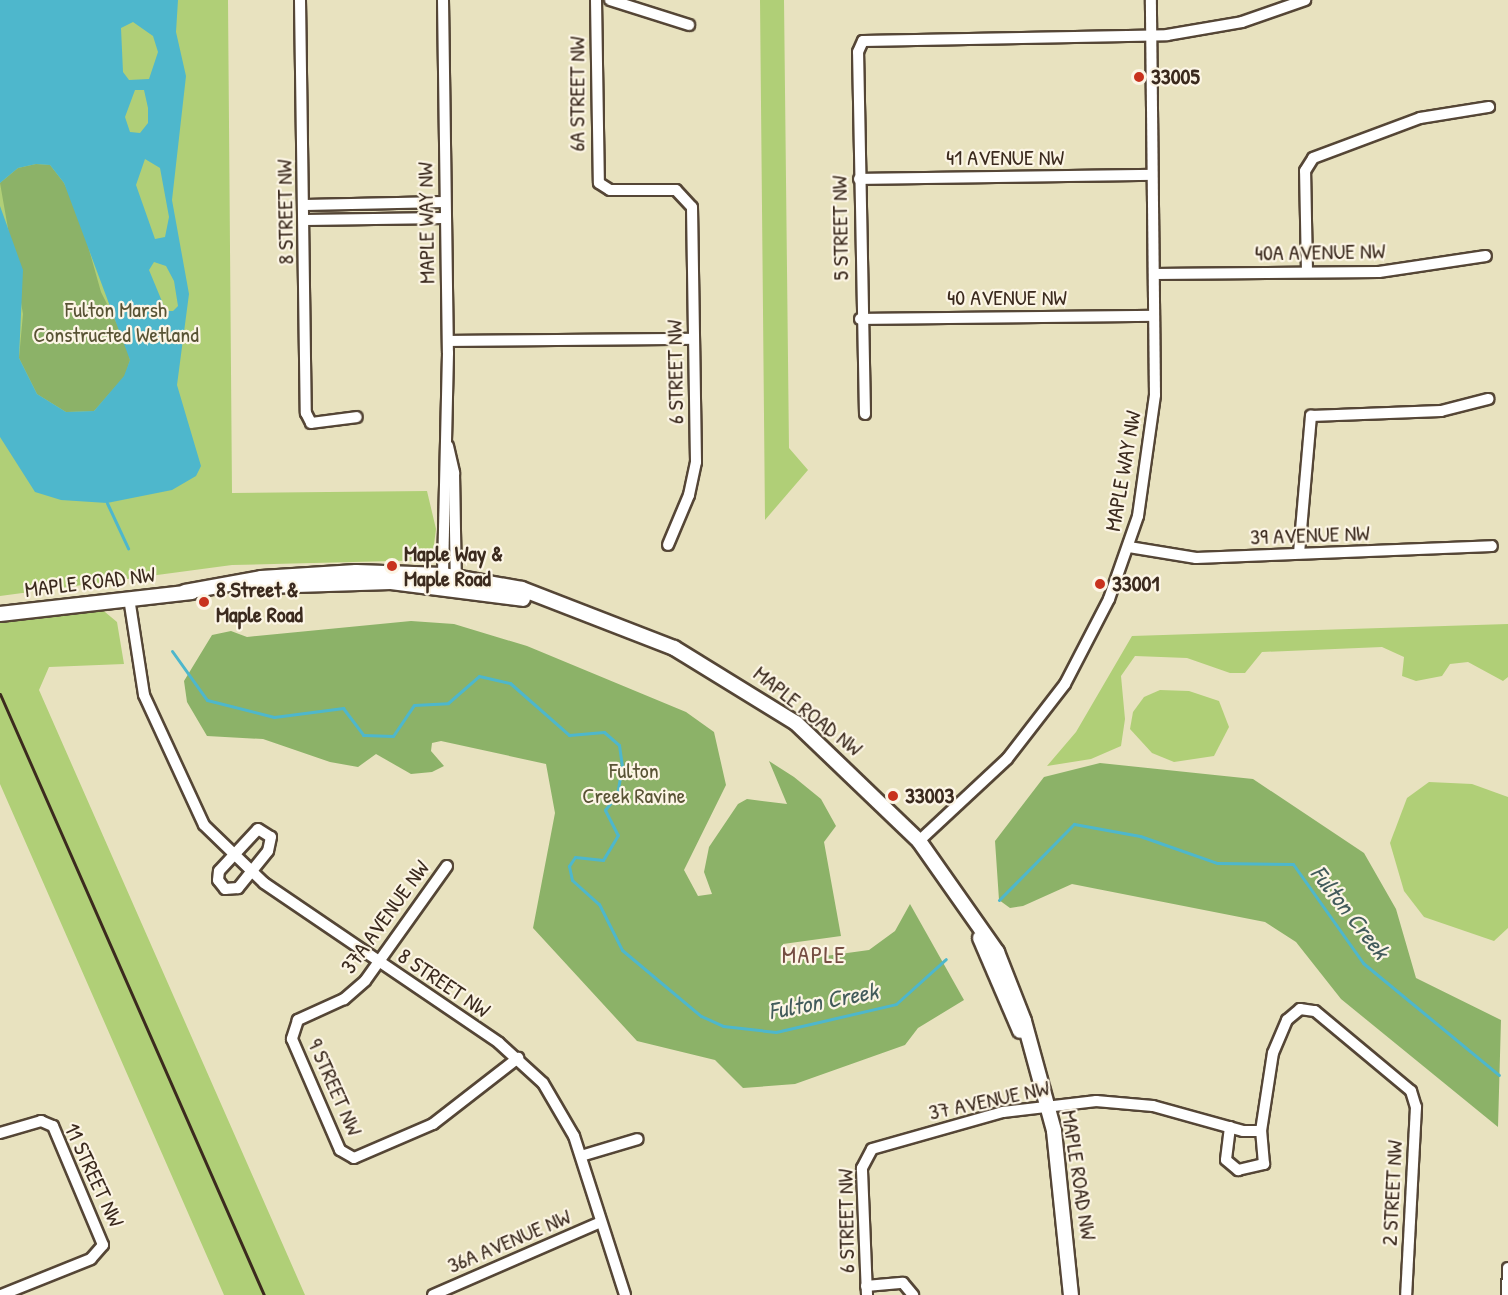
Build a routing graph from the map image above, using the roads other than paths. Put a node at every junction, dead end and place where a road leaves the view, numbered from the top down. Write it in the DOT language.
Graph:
graph roads {
  1 [pos="300,0"];
  2 [pos="443,0"];
  3 [pos="596,0"];
  4 [pos="610,0"];
  5 [pos="1151,0"];
  6 [pos="1305,0"];
  7 [pos="689,25"];
  8 [pos="1153,35"];
  9 [pos="1489,107"];
  10 [pos="1152,175"];
  11 [pos="859,179"];
  12 [pos="686,195"];
  13 [pos="444,202"];
  14 [pos="305,205"];
  15 [pos="444,218"];
  16 [pos="305,220"];
  17 [pos="1486,256"];
  18 [pos="1307,272"];
  19 [pos="1154,274"];
  20 [pos="1154,316"];
  21 [pos="860,319"];
  22 [pos="694,339"];
  23 [pos="448,341"];
  24 [pos="1488,399"];
  25 [pos="865,414"];
  26 [pos="357,417"];
  27 [pos="668,545"];
  28 [pos="1492,546"];
  29 [pos="1129,548"];
  30 [pos="1299,553"];
  31 [pos="450,581"];
  32 [pos="129,598"];
  33 [pos="0,614"];
  34 [pos="920,841"];
  35 [pos="231,855"];
  36 [pos="447,866"];
  37 [pos="251,873"];
  38 [pos="380,963"];
  39 [pos="292,1026"];
  40 [pos="518,1058"];
  41 [pos="1048,1105"];
  42 [pos="1230,1127"];
  43 [pos="1261,1131"];
  44 [pos="0,1133"];
  45 [pos="638,1139"];
  46 [pos="581,1156"];
  47 [pos="865,1156"];
  48 [pos="601,1222"];
  49 [pos="1508,1268"];
  50 [pos="866,1291"];
  51 [pos="1,1295"];
  52 [pos="433,1295"];
  53 [pos="625,1295"];
  54 [pos="913,1295"];
  55 [pos="1071,1295"];
  56 [pos="1406,1295"];
  57 [pos="1507,1295"];
  1 -- 14 [label="street, 8 STREET NW"];
  2 -- 13 [label="street, MAPLE WAY NW"];
  3 -- 12 [label="street, 6A STREET NW"];
  4 -- 7 [label="street"];
  5 -- 8 [label="street, MAPLE WAY NW"];
  6 -- 8 [label="street"];
  8 -- 10 [label="street, MAPLE WAY NW"];
  8 -- 11 [label="street, 5 STREET NW"];
  9 -- 18 [label="street"];
  10 -- 11 [label="street, 41 AVENUE NW"];
  10 -- 19 [label="street, MAPLE WAY NW"];
  11 -- 21 [label="street, 5 STREET NW"];
  12 -- 22 [label="street, 6 STREET NW"];
  13 -- 14 [label="street"];
  13 -- 15 [label="street, MAPLE WAY NW"];
  14 -- 16 [label="street, 8 STREET NW"];
  15 -- 16 [label="street"];
  15 -- 23 [label="street, MAPLE WAY NW"];
  16 -- 26 [label="street, 8 STREET NW"];
  17 -- 18 [label="street, 40A AVENUE NW"];
  18 -- 19 [label="street, 40A AVENUE NW"];
  19 -- 20 [label="street, MAPLE WAY NW"];
  20 -- 21 [label="street, 40 AVENUE NW"];
  20 -- 29 [label="street, MAPLE WAY NW"];
  21 -- 25 [label="street, 5 STREET NW"];
  22 -- 23 [label="street"];
  22 -- 27 [label="street, 6 STREET NW"];
  23 -- 31 [label="street, MAPLE WAY NW"];
  24 -- 30 [label="street"];
  28 -- 30 [label="street, 39 AVENUE NW"];
  29 -- 30 [label="street, 39 AVENUE NW"];
  29 -- 34 [label="street, MAPLE WAY NW"];
  31 -- 32 [label="street, MAPLE ROAD NW"];
  31 -- 34 [label="street, MAPLE ROAD NW"];
  32 -- 33 [label="street, MAPLE ROAD NW"];
  32 -- 35 [label="street, 8 STREET NW"];
  34 -- 41 [label="street, MAPLE ROAD NW"];
  35 -- 37 [label="street, 8 STREET NW"];
  35 -- 37 [label="street"];
  35 -- 37 [label="street"];
  36 -- 38 [label="street, 37A AVENUE NW"];
  37 -- 38 [label="street, 8 STREET NW"];
  38 -- 39 [label="street, 37A AVENUE NW"];
  38 -- 40 [label="street, 8 STREET NW"];
  39 -- 40 [label="street, 9 STREET NW"];
  40 -- 46 [label="street, 8 STREET NW"];
  41 -- 42 [label="street, 37 AVENUE NW"];
  41 -- 47 [label="street, 37 AVENUE NW"];
  41 -- 55 [label="street, MAPLE ROAD NW"];
  42 -- 43 [label="street, 37 AVENUE NW"];
  42 -- 43 [label="street"];
  43 -- 56 [label="street, 2 STREET NW"];
  44 -- 51 [label="street, 11 STREET NW"];
  45 -- 46 [label="street"];
  46 -- 48 [label="street, 8 STREET NW"];
  47 -- 50 [label="street, 6 STREET NW"];
  48 -- 52 [label="street, 36A AVENUE NW"];
  48 -- 53 [label="street, 8 STREET NW"];
  49 -- 57 [label="street"];
  50 -- 54 [label="street, 6 STREET NW"];
}
